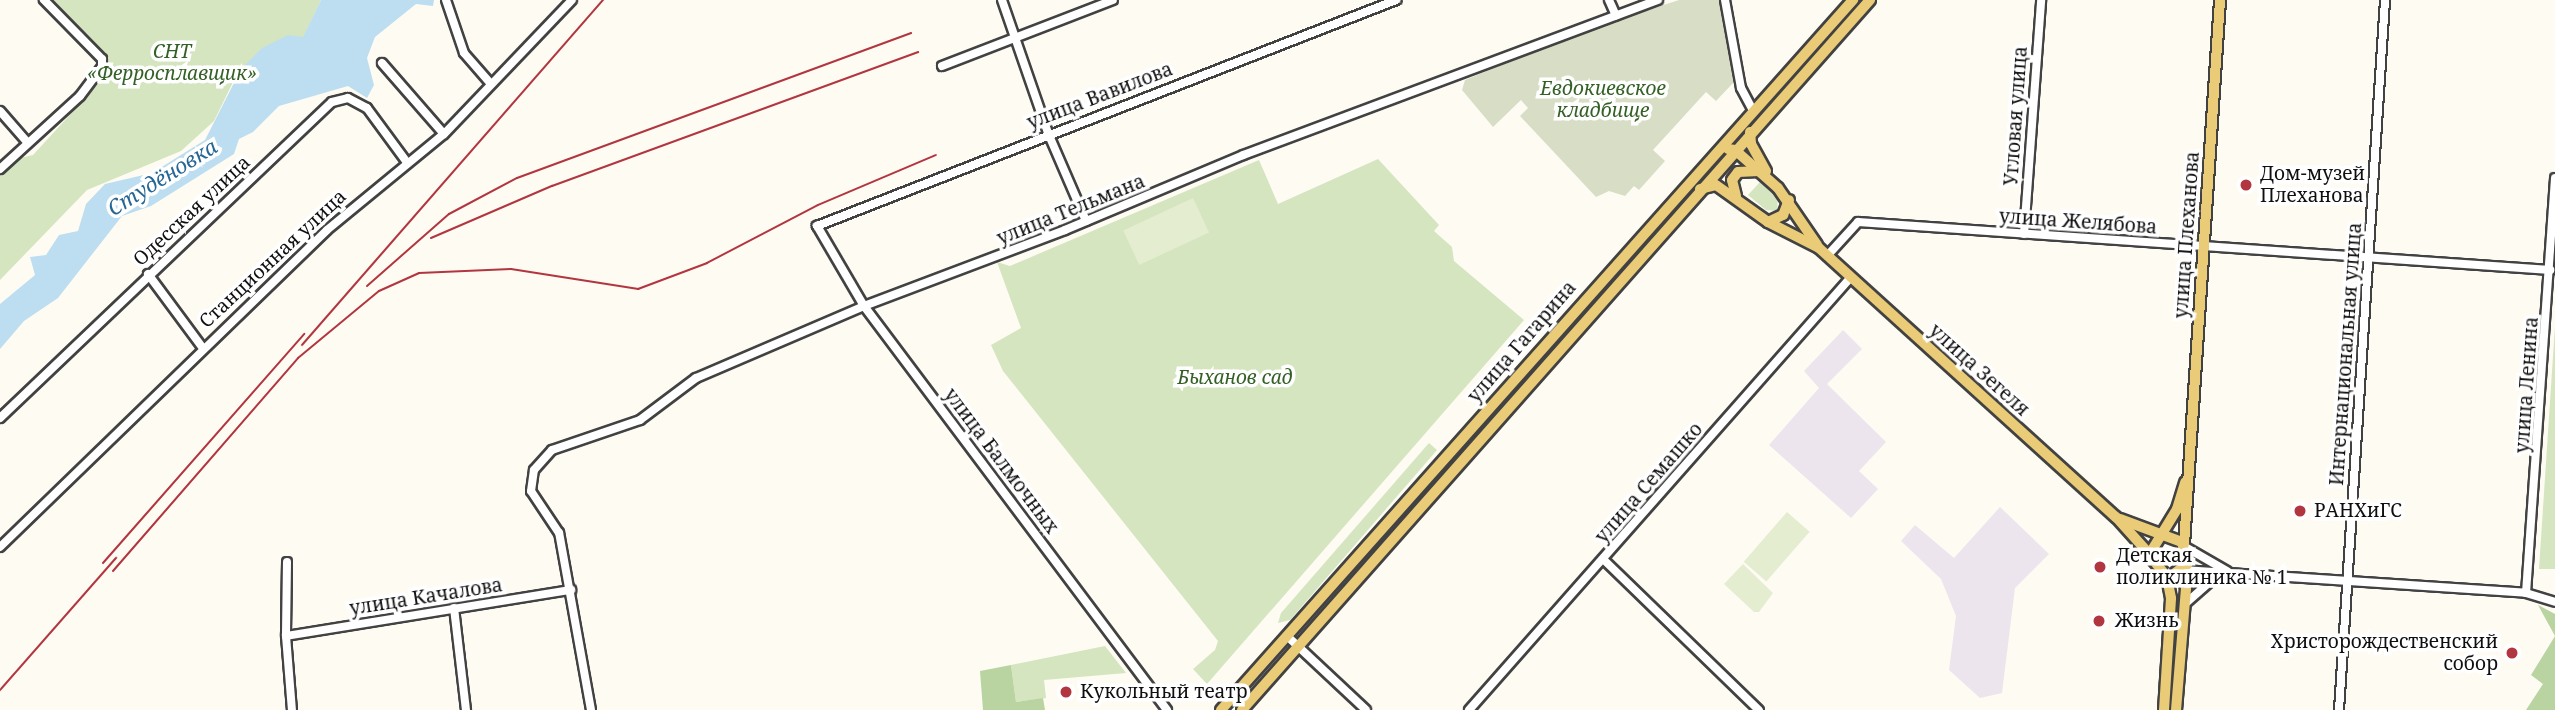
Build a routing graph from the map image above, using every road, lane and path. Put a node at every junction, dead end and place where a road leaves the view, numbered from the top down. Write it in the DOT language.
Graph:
graph roads {
  1 [pos="44,0"];
  2 [pos="446,0"];
  3 [pos="572,0"];
  4 [pos="1002,0"];
  5 [pos="1113,0"];
  6 [pos="1396,0"];
  7 [pos="1609,0"];
  8 [pos="1658,0"];
  9 [pos="1726,0"];
  10 [pos="1853,0"];
  11 [pos="1870,0"];
  12 [pos="2041,0"];
  13 [pos="2220,0"];
  14 [pos="2385,0"];
  15 [pos="1616,16"];
  16 [pos="1013,39"];
  17 [pos="382,63"];
  18 [pos="942,66"];
  19 [pos="490,83"];
  20 [pos="0,111"];
  21 [pos="1753,111"];
  22 [pos="1048,133"];
  23 [pos="1750,133"];
  24 [pos="444,134"];
  25 [pos="27,142"];
  26 [pos="1735,149"];
  27 [pos="1713,153"];
  28 [pos="406,161"];
  29 [pos="0,169"];
  30 [pos="1759,171"];
  31 [pos="2555,178"];
  32 [pos="1777,188"];
  33 [pos="1700,189"];
  34 [pos="1737,199"];
  35 [pos="1789,200"];
  36 [pos="1086,221"];
  37 [pos="1768,222"];
  38 [pos="817,226"];
  39 [pos="2024,234"];
  40 [pos="2204,246"];
  41 [pos="1823,252"];
  42 [pos="2368,258"];
  43 [pos="2550,270"];
  44 [pos="148,274"];
  45 [pos="1851,277"];
  46 [pos="864,306"];
  47 [pos="202,346"];
  48 [pos="0,418"];
  49 [pos="2189,471"];
  50 [pos="1415,490"];
  51 [pos="1426,501"];
  52 [pos="2116,517"];
  53 [pos="2161,534"];
  54 [pos="2140,545"];
  55 [pos="2185,546"];
  56 [pos="0,547"];
  57 [pos="2153,558"];
  58 [pos="1603,559"];
  59 [pos="288,562"];
  60 [pos="2182,570"];
  61 [pos="2162,571"];
  62 [pos="2223,572"];
  63 [pos="2347,581"];
  64 [pos="571,590"];
  65 [pos="2526,593"];
  66 [pos="2555,603"];
  67 [pos="2185,606"];
  68 [pos="454,608"];
  69 [pos="1287,635"];
  70 [pos="286,636"];
  71 [pos="1298,646"];
  72 [pos="292,710"];
  73 [pos="466,710"];
  74 [pos="591,710"];
  75 [pos="1167,710"];
  76 [pos="1221,710"];
  77 [pos="1242,710"];
  78 [pos="1366,710"];
  79 [pos="1469,710"];
  80 [pos="1759,710"];
  81 [pos="2164,710"];
  82 [pos="2176,710"];
  83 [pos="2339,710"];
  1 -- 25 [label="street"];
  2 -- 19 [label="street"];
  3 -- 19 [label="street, Станционная улица"];
  4 -- 16 [label="street"];
  5 -- 16 [label="street"];
  6 -- 22 [label="street, улица Вавилова"];
  7 -- 15 [label="street"];
  8 -- 15 [label="street, улица Тельмана"];
  9 -- 21 [label="street"];
  10 -- 21 [label="main road, улица Гагарина"];
  11 -- 23 [label="main road, улица Гагарина"];
  12 -- 39 [label="street, Угловая улица"];
  13 -- 40 [label="main road, улица Плеханова"];
  14 -- 42 [label="street, Интернациональная улица"];
  15 -- 36 [label="street, улица Тельмана"];
  16 -- 18 [label="street"];
  16 -- 22 [label="street"];
  17 -- 24 [label="street"];
  19 -- 24 [label="street, Станционная улица"];
  20 -- 25 [label="street"];
  21 -- 23 [label="main road"];
  21 -- 27 [label="main road, улица Гагарина"];
  22 -- 36 [label="street"];
  22 -- 38 [label="street, улица Вавилова"];
  23 -- 26 [label="main road, улица Гагарина"];
  23 -- 32 [label="main road"];
  24 -- 28 [label="street, Станционная улица"];
  25 -- 29 [label="street"];
  26 -- 27 [label="main road"];
  26 -- 30 [label="main road"];
  26 -- 33 [label="main road, улица Гагарина"];
  27 -- 50 [label="main road, улица Гагарина"];
  28 -- 44 [label="street, Одесская улица"];
  28 -- 47 [label="street, Станционная улица"];
  30 -- 32 [label="main road"];
  30 -- 34 [label="main road"];
  31 -- 43 [label="street, улица Ленина"];
  32 -- 35 [label="main road"];
  33 -- 34 [label="main road"];
  33 -- 51 [label="main road, улица Гагарина"];
  34 -- 37 [label="main road"];
  35 -- 37 [label="main road"];
  35 -- 41 [label="main road"];
  36 -- 46 [label="street, улица Тельмана"];
  37 -- 41 [label="main road"];
  38 -- 46 [label="street, улица Балмочных"];
  39 -- 40 [label="street, улица Желябова"];
  39 -- 41 [label="street, улица Желябова"];
  40 -- 42 [label="street, улица Желябова"];
  40 -- 49 [label="main road, улица Плеханова"];
  41 -- 45 [label="main road, улица Зегеля"];
  42 -- 43 [label="street, улица Желябова"];
  42 -- 63 [label="street, Интернациональная улица"];
  43 -- 65 [label="street, улица Ленина"];
  44 -- 47 [label="street"];
  44 -- 48 [label="street, Одесская улица"];
  45 -- 52 [label="main road, улица Зегеля"];
  45 -- 58 [label="street, улица Семашко"];
  46 -- 64 [label="street, улица Тельмана"];
  46 -- 75 [label="street, улица Балмочных"];
  47 -- 56 [label="street, Станционная улица"];
  49 -- 53 [label="main road, улица Плеханова"];
  49 -- 55 [label="main road, улица Плеханова"];
  50 -- 51 [label="main road"];
  50 -- 69 [label="main road, улица Гагарина"];
  51 -- 71 [label="main road, улица Гагарина"];
  52 -- 53 [label="main road, улица Зегеля"];
  52 -- 54 [label="main road, улица Зегеля"];
  53 -- 54 [label="main road"];
  53 -- 55 [label="main road"];
  53 -- 57 [label="main road"];
  54 -- 57 [label="main road, улица Зегеля"];
  55 -- 60 [label="main road"];
  55 -- 62 [label="street"];
  57 -- 61 [label="main road"];
  58 -- 79 [label="street, улица Семашко"];
  58 -- 80 [label="street"];
  59 -- 70 [label="street"];
  60 -- 61 [label="main road"];
  60 -- 62 [label="street"];
  60 -- 67 [label="main road"];
  61 -- 81 [label="main road"];
  62 -- 63 [label="street"];
  62 -- 67 [label="street"];
  63 -- 65 [label="street"];
  63 -- 83 [label="street, Интернациональная улица"];
  64 -- 68 [label="street, улица Качалова"];
  64 -- 74 [label="street"];
  65 -- 66 [label="street"];
  67 -- 82 [label="main road"];
  68 -- 70 [label="street, улица Качалова"];
  68 -- 73 [label="street"];
  69 -- 71 [label="street"];
  69 -- 76 [label="main road, улица Гагарина"];
  70 -- 72 [label="street"];
  71 -- 77 [label="main road, улица Гагарина"];
  71 -- 78 [label="street"];
}
